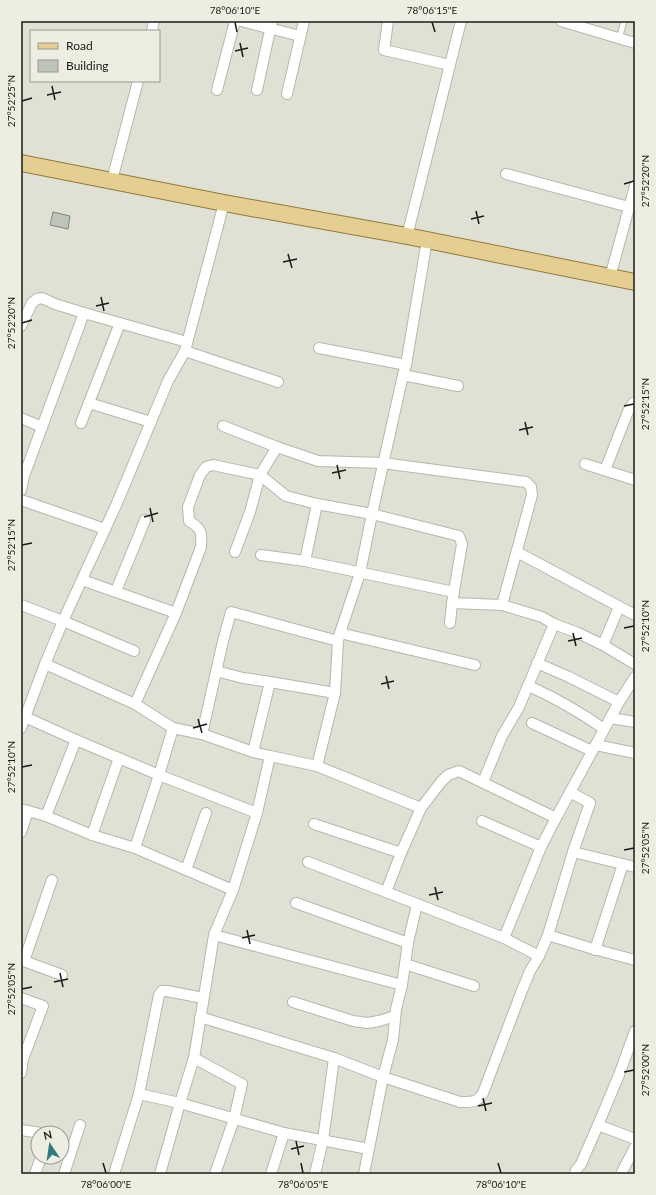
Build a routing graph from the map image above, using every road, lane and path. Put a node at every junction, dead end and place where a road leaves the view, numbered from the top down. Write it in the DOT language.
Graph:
graph roads {
  1 [pos="235,21"];
  2 [pos="241,21"];
  3 [pos="304,21"];
  4 [pos="388,21"];
  5 [pos="461,21"];
  6 [pos="561,21"];
  7 [pos="624,21"];
  8 [pos="271,25"];
  9 [pos="300,36"];
  10 [pos="619,39"];
  11 [pos="635,43"];
  12 [pos="450,65"];
  13 [pos="138,82"];
  14 [pos="217,90"];
  15 [pos="257,90"];
  16 [pos="287,94"];
  17 [pos="21,163"];
  18 [pos="506,174"];
  19 [pos="112,180"];
  20 [pos="635,186"];
  21 [pos="224,203"];
  22 [pos="629,207"];
  23 [pos="407,236"];
  24 [pos="426,240"];
  25 [pos="610,277"];
  26 [pos="635,282"];
  27 [pos="84,313"];
  28 [pos="120,323"];
  29 [pos="21,326"];
  30 [pos="186,347"];
  31 [pos="319,348"];
  32 [pos="406,365"];
  33 [pos="402,376"];
  34 [pos="278,382"];
  35 [pos="458,386"];
  36 [pos="635,402"];
  37 [pos="89,403"];
  38 [pos="21,418"];
  39 [pos="151,422"];
  40 [pos="81,423"];
  41 [pos="223,426"];
  42 [pos="42,427"];
  43 [pos="277,447"];
  44 [pos="383,463"];
  45 [pos="585,464"];
  46 [pos="605,470"];
  47 [pos="260,475"];
  48 [pos="22,476"];
  49 [pos="635,480"];
  50 [pos="21,490"];
  51 [pos="21,500"];
  52 [pos="318,504"];
  53 [pos="372,514"];
  54 [pos="145,520"];
  55 [pos="105,530"];
  56 [pos="234,552"];
  57 [pos="517,552"];
  58 [pos="261,555"];
  59 [pos="306,561"];
  60 [pos="360,573"];
  61 [pos="82,580"];
  62 [pos="116,591"];
  63 [pos="454,592"];
  64 [pos="452,603"];
  65 [pos="21,605"];
  66 [pos="502,605"];
  67 [pos="619,607"];
  68 [pos="176,614"];
  69 [pos="635,615"];
  70 [pos="63,621"];
  71 [pos="450,623"];
  72 [pos="554,624"];
  73 [pos="339,637"];
  74 [pos="603,645"];
  75 [pos="134,651"];
  76 [pos="537,663"];
  77 [pos="45,664"];
  78 [pos="635,664"];
  79 [pos="475,665"];
  80 [pos="216,671"];
  81 [pos="635,677"];
  82 [pos="270,682"];
  83 [pos="529,686"];
  84 [pos="335,693"];
  85 [pos="619,702"];
  86 [pos="135,704"];
  87 [pos="25,717"];
  88 [pos="610,718"];
  89 [pos="635,722"];
  90 [pos="532,723"];
  91 [pos="21,728"];
  92 [pos="173,728"];
  93 [pos="604,730"];
  94 [pos="202,734"];
  95 [pos="76,740"];
  96 [pos="594,748"];
  97 [pos="253,752"];
  98 [pos="635,753"];
  99 [pos="270,756"];
  100 [pos="119,758"];
  101 [pos="316,766"];
  102 [pos="159,775"];
  103 [pos="483,782"];
  104 [pos="570,792"];
  105 [pos="421,808"];
  106 [pos="25,810"];
  107 [pos="206,813"];
  108 [pos="257,813"];
  109 [pos="46,816"];
  110 [pos="556,818"];
  111 [pos="482,821"];
  112 [pos="314,824"];
  113 [pos="21,832"];
  114 [pos="92,835"];
  115 [pos="541,847"];
  116 [pos="134,848"];
  117 [pos="573,852"];
  118 [pos="401,853"];
  119 [pos="308,862"];
  120 [pos="623,864"];
  121 [pos="635,867"];
  122 [pos="186,870"];
  123 [pos="52,880"];
  124 [pos="232,890"];
  125 [pos="386,892"];
  126 [pos="296,904"];
  127 [pos="417,904"];
  128 [pos="214,935"];
  129 [pos="548,935"];
  130 [pos="504,938"];
  131 [pos="408,943"];
  132 [pos="595,950"];
  133 [pos="540,956"];
  134 [pos="635,960"];
  135 [pos="23,961"];
  136 [pos="405,964"];
  137 [pos="62,975"];
  138 [pos="402,985"];
  139 [pos="474,986"];
  140 [pos="21,998"];
  141 [pos="203,998"];
  142 [pos="293,1002"];
  143 [pos="396,1016"];
  144 [pos="200,1017"];
  145 [pos="635,1031"];
  146 [pos="194,1058"];
  147 [pos="334,1058"];
  148 [pos="22,1059"];
  149 [pos="21,1072"];
  150 [pos="383,1077"];
  151 [pos="139,1094"];
  152 [pos="180,1104"];
  153 [pos="234,1119"];
  154 [pos="80,1125"];
  155 [pos="598,1125"];
  156 [pos="284,1133"];
  157 [pos="635,1139"];
  158 [pos="323,1140"];
  159 [pos="635,1147"];
  160 [pos="369,1149"];
  161 [pos="64,1174"];
  162 [pos="114,1174"];
  163 [pos="160,1174"];
  164 [pos="215,1174"];
  165 [pos="271,1174"];
  166 [pos="315,1174"];
  167 [pos="364,1174"];
  168 [pos="575,1174"];
  169 [pos="621,1174"];
  1 -- 14 [label="street"];
  2 -- 8 [label="street"];
  3 -- 9 [label="street"];
  4 -- 12 [label="street"];
  5 -- 12 [label="street"];
  6 -- 10 [label="street"];
  7 -- 10 [label="lane"];
  8 -- 9 [label="street"];
  8 -- 15 [label="street"];
  9 -- 16 [label="street"];
  10 -- 11 [label="street"];
  12 -- 23 [label="street"];
  13 -- 19 [label="street"];
  17 -- 19 [label="main road"];
  18 -- 22 [label="street"];
  19 -- 21 [label="main road"];
  20 -- 22 [label="street"];
  21 -- 23 [label="main road"];
  21 -- 30 [label="street"];
  22 -- 25 [label="street"];
  23 -- 24 [label="main road"];
  24 -- 25 [label="main road"];
  24 -- 32 [label="street"];
  25 -- 26 [label="main road"];
  27 -- 28 [label="street"];
  27 -- 29 [label="street"];
  27 -- 42 [label="street"];
  28 -- 30 [label="street"];
  28 -- 37 [label="street"];
  30 -- 34 [label="street"];
  30 -- 39 [label="street"];
  31 -- 32 [label="street"];
  32 -- 33 [label="street"];
  33 -- 35 [label="street"];
  33 -- 44 [label="street"];
  36 -- 46 [label="street"];
  37 -- 39 [label="street"];
  37 -- 40 [label="street"];
  38 -- 42 [label="street"];
  39 -- 55 [label="street"];
  41 -- 43 [label="street"];
  42 -- 48 [label="street"];
  43 -- 44 [label="street"];
  43 -- 47 [label="street"];
  44 -- 53 [label="street"];
  44 -- 57 [label="street"];
  45 -- 46 [label="street"];
  46 -- 49 [label="street"];
  47 -- 52 [label="street"];
  47 -- 56 [label="street"];
  47 -- 68 [label="street"];
  48 -- 50 [label="street"];
  51 -- 55 [label="street"];
  52 -- 53 [label="street"];
  52 -- 59 [label="street"];
  53 -- 60 [label="street"];
  53 -- 63 [label="street"];
  54 -- 62 [label="street"];
  55 -- 61 [label="street"];
  57 -- 66 [label="street"];
  57 -- 67 [label="street"];
  58 -- 59 [label="street"];
  59 -- 60 [label="street"];
  60 -- 63 [label="street"];
  60 -- 73 [label="street"];
  61 -- 62 [label="street"];
  61 -- 70 [label="street"];
  62 -- 68 [label="street"];
  63 -- 64 [label="street"];
  64 -- 66 [label="street"];
  64 -- 71 [label="street"];
  65 -- 70 [label="street"];
  66 -- 72 [label="street"];
  67 -- 69 [label="street"];
  67 -- 74 [label="street"];
  68 -- 86 [label="street"];
  70 -- 75 [label="street"];
  70 -- 77 [label="street"];
  72 -- 74 [label="street"];
  72 -- 76 [label="street"];
  73 -- 79 [label="street"];
  73 -- 80 [label="street"];
  73 -- 84 [label="street"];
  74 -- 78 [label="street"];
  76 -- 83 [label="street"];
  76 -- 85 [label="street"];
  77 -- 86 [label="street"];
  77 -- 87 [label="street"];
  80 -- 82 [label="street"];
  80 -- 94 [label="street"];
  81 -- 85 [label="street"];
  82 -- 84 [label="street"];
  82 -- 97 [label="street"];
  83 -- 93 [label="street"];
  83 -- 103 [label="street"];
  84 -- 101 [label="street"];
  85 -- 88 [label="street"];
  86 -- 92 [label="street"];
  87 -- 91 [label="street"];
  87 -- 95 [label="street"];
  88 -- 89 [label="street"];
  88 -- 93 [label="street"];
  90 -- 96 [label="street"];
  92 -- 94 [label="street"];
  92 -- 102 [label="street"];
  93 -- 96 [label="street"];
  94 -- 97 [label="street"];
  95 -- 100 [label="street"];
  95 -- 109 [label="street"];
  96 -- 98 [label="street"];
  96 -- 104 [label="street"];
  97 -- 99 [label="street"];
  99 -- 101 [label="street"];
  99 -- 108 [label="street"];
  100 -- 102 [label="street"];
  100 -- 114 [label="street"];
  101 -- 105 [label="street"];
  102 -- 108 [label="street"];
  102 -- 116 [label="street"];
  103 -- 105 [label="street"];
  103 -- 110 [label="street"];
  104 -- 110 [label="street"];
  104 -- 117 [label="street"];
  105 -- 118 [label="street"];
  106 -- 109 [label="street"];
  106 -- 113 [label="street"];
  107 -- 122 [label="street"];
  108 -- 124 [label="street"];
  109 -- 114 [label="street"];
  110 -- 115 [label="street"];
  111 -- 115 [label="street"];
  112 -- 118 [label="street"];
  114 -- 116 [label="street"];
  115 -- 130 [label="street"];
  116 -- 122 [label="street"];
  117 -- 120 [label="street"];
  117 -- 129 [label="street"];
  118 -- 125 [label="street"];
  119 -- 125 [label="street"];
  120 -- 121 [label="street"];
  120 -- 132 [label="street"];
  122 -- 124 [label="street"];
  123 -- 135 [label="street"];
  124 -- 128 [label="street"];
  125 -- 127 [label="street"];
  126 -- 131 [label="street"];
  127 -- 130 [label="street"];
  127 -- 131 [label="street"];
  128 -- 138 [label="street"];
  128 -- 141 [label="street"];
  129 -- 132 [label="street"];
  129 -- 133 [label="street"];
  130 -- 133 [label="street"];
  131 -- 136 [label="street"];
  132 -- 134 [label="street"];
  133 -- 150 [label="street"];
  135 -- 137 [label="street"];
  136 -- 138 [label="street"];
  136 -- 139 [label="street"];
  138 -- 143 [label="street"];
  140 -- 148 [label="street"];
  141 -- 144 [label="street"];
  141 -- 151 [label="street"];
  142 -- 143 [label="street"];
  143 -- 150 [label="street"];
  144 -- 146 [label="street"];
  144 -- 147 [label="street"];
  145 -- 155 [label="street"];
  146 -- 152 [label="street"];
  146 -- 153 [label="street"];
  147 -- 150 [label="street"];
  147 -- 158 [label="street"];
  148 -- 149 [label="street"];
  150 -- 160 [label="street"];
  151 -- 152 [label="street"];
  151 -- 162 [label="street"];
  152 -- 153 [label="street"];
  152 -- 163 [label="street"];
  153 -- 156 [label="street"];
  153 -- 164 [label="street"];
  154 -- 161 [label="street"];
  155 -- 157 [label="street"];
  155 -- 168 [label="street"];
  156 -- 158 [label="street"];
  156 -- 165 [label="street"];
  158 -- 160 [label="street"];
  158 -- 166 [label="street"];
  159 -- 169 [label="street"];
  160 -- 167 [label="street"];
}
